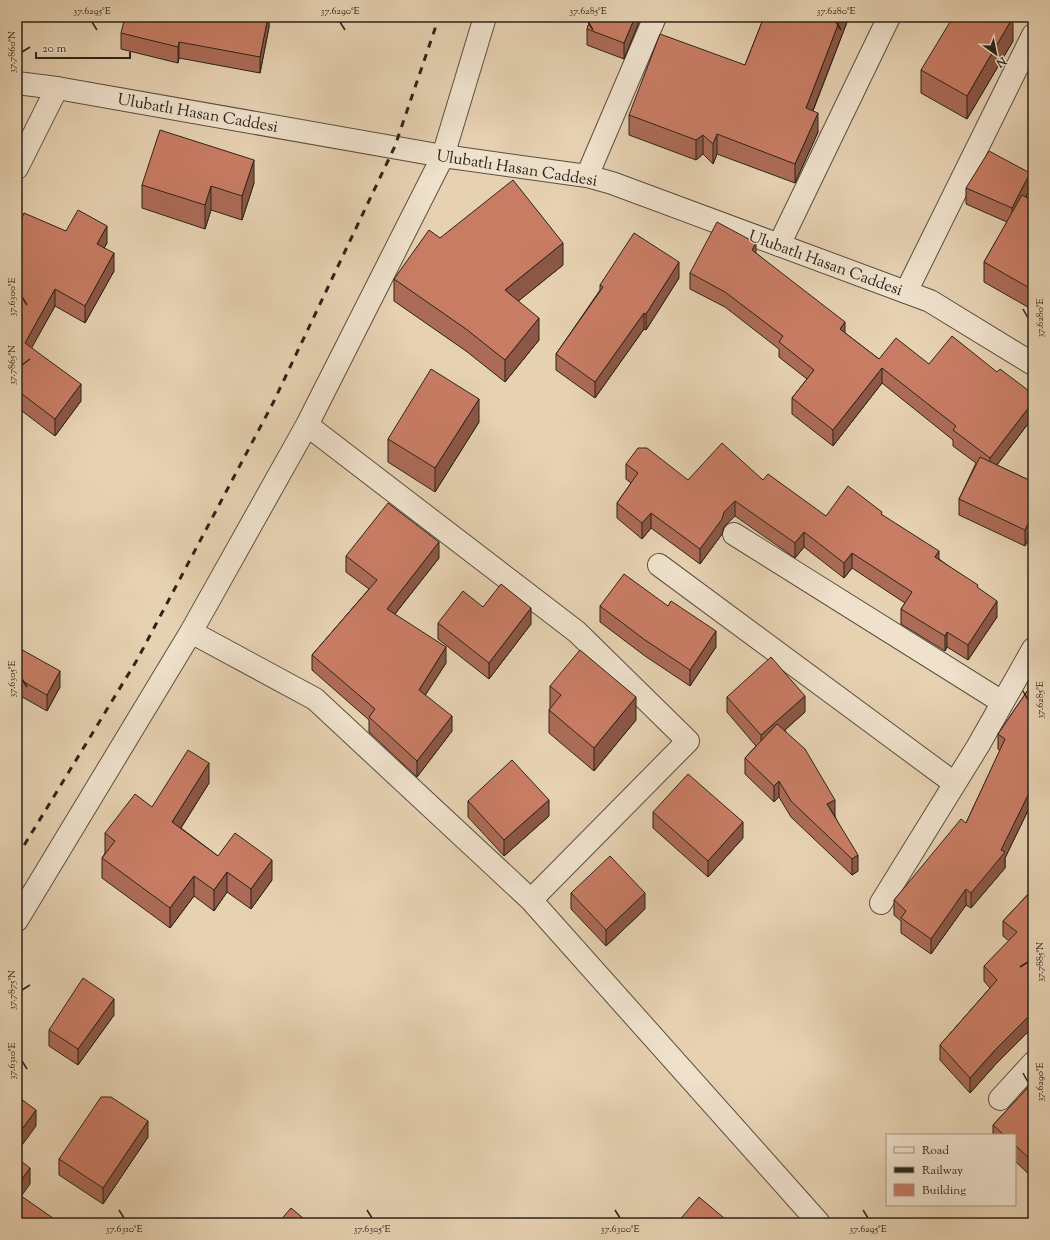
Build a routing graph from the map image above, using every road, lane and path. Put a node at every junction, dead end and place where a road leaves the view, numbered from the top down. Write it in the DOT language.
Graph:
graph roads {
  1 [pos="485,17"];
  2 [pos="655,17"];
  3 [pos="889,17"];
  4 [pos="1033,35"];
  5 [pos="17,83"];
  6 [pos="57,88"];
  7 [pos="443,156"];
  8 [pos="17,168"];
  9 [pos="588,176"];
  10 [pos="779,245"];
  11 [pos="906,292"];
  12 [pos="1033,364"];
  13 [pos="307,425"];
  14 [pos="734,534"];
  15 [pos="659,565"];
  16 [pos="191,632"];
  17 [pos="1033,649"];
  18 [pos="1002,702"];
  19 [pos="954,783"];
  20 [pos="42,878"];
  21 [pos="17,884"];
  22 [pos="531,900"];
  23 [pos="881,903"];
  24 [pos="17,920"];
  25 [pos="1033,1063"];
  26 [pos="1000,1099"];
  27 [pos="819,1223"];
  1 -- 7 [label="street"];
  2 -- 9 [label="street"];
  3 -- 10 [label="street"];
  4 -- 11 [label="street"];
  5 -- 6 [label="street, Ulubatlı Hasan Caddesi"];
  6 -- 7 [label="street, Ulubatlı Hasan Caddesi"];
  6 -- 8 [label="street"];
  7 -- 9 [label="street, Ulubatlı Hasan Caddesi"];
  7 -- 13 [label="street"];
  9 -- 10 [label="street, Ulubatlı Hasan Caddesi"];
  10 -- 11 [label="street, Ulubatlı Hasan Caddesi"];
  11 -- 12 [label="street, Ulubatlı Hasan Caddesi"];
  13 -- 16 [label="street"];
  13 -- 22 [label="street"];
  14 -- 18 [label="street"];
  15 -- 19 [label="street"];
  16 -- 20 [label="street"];
  16 -- 22 [label="street"];
  17 -- 18 [label="street"];
  18 -- 19 [label="street"];
  19 -- 23 [label="street"];
  20 -- 21 [label="street"];
  20 -- 24 [label="street"];
  22 -- 27 [label="street"];
  25 -- 26 [label="street"];
}
